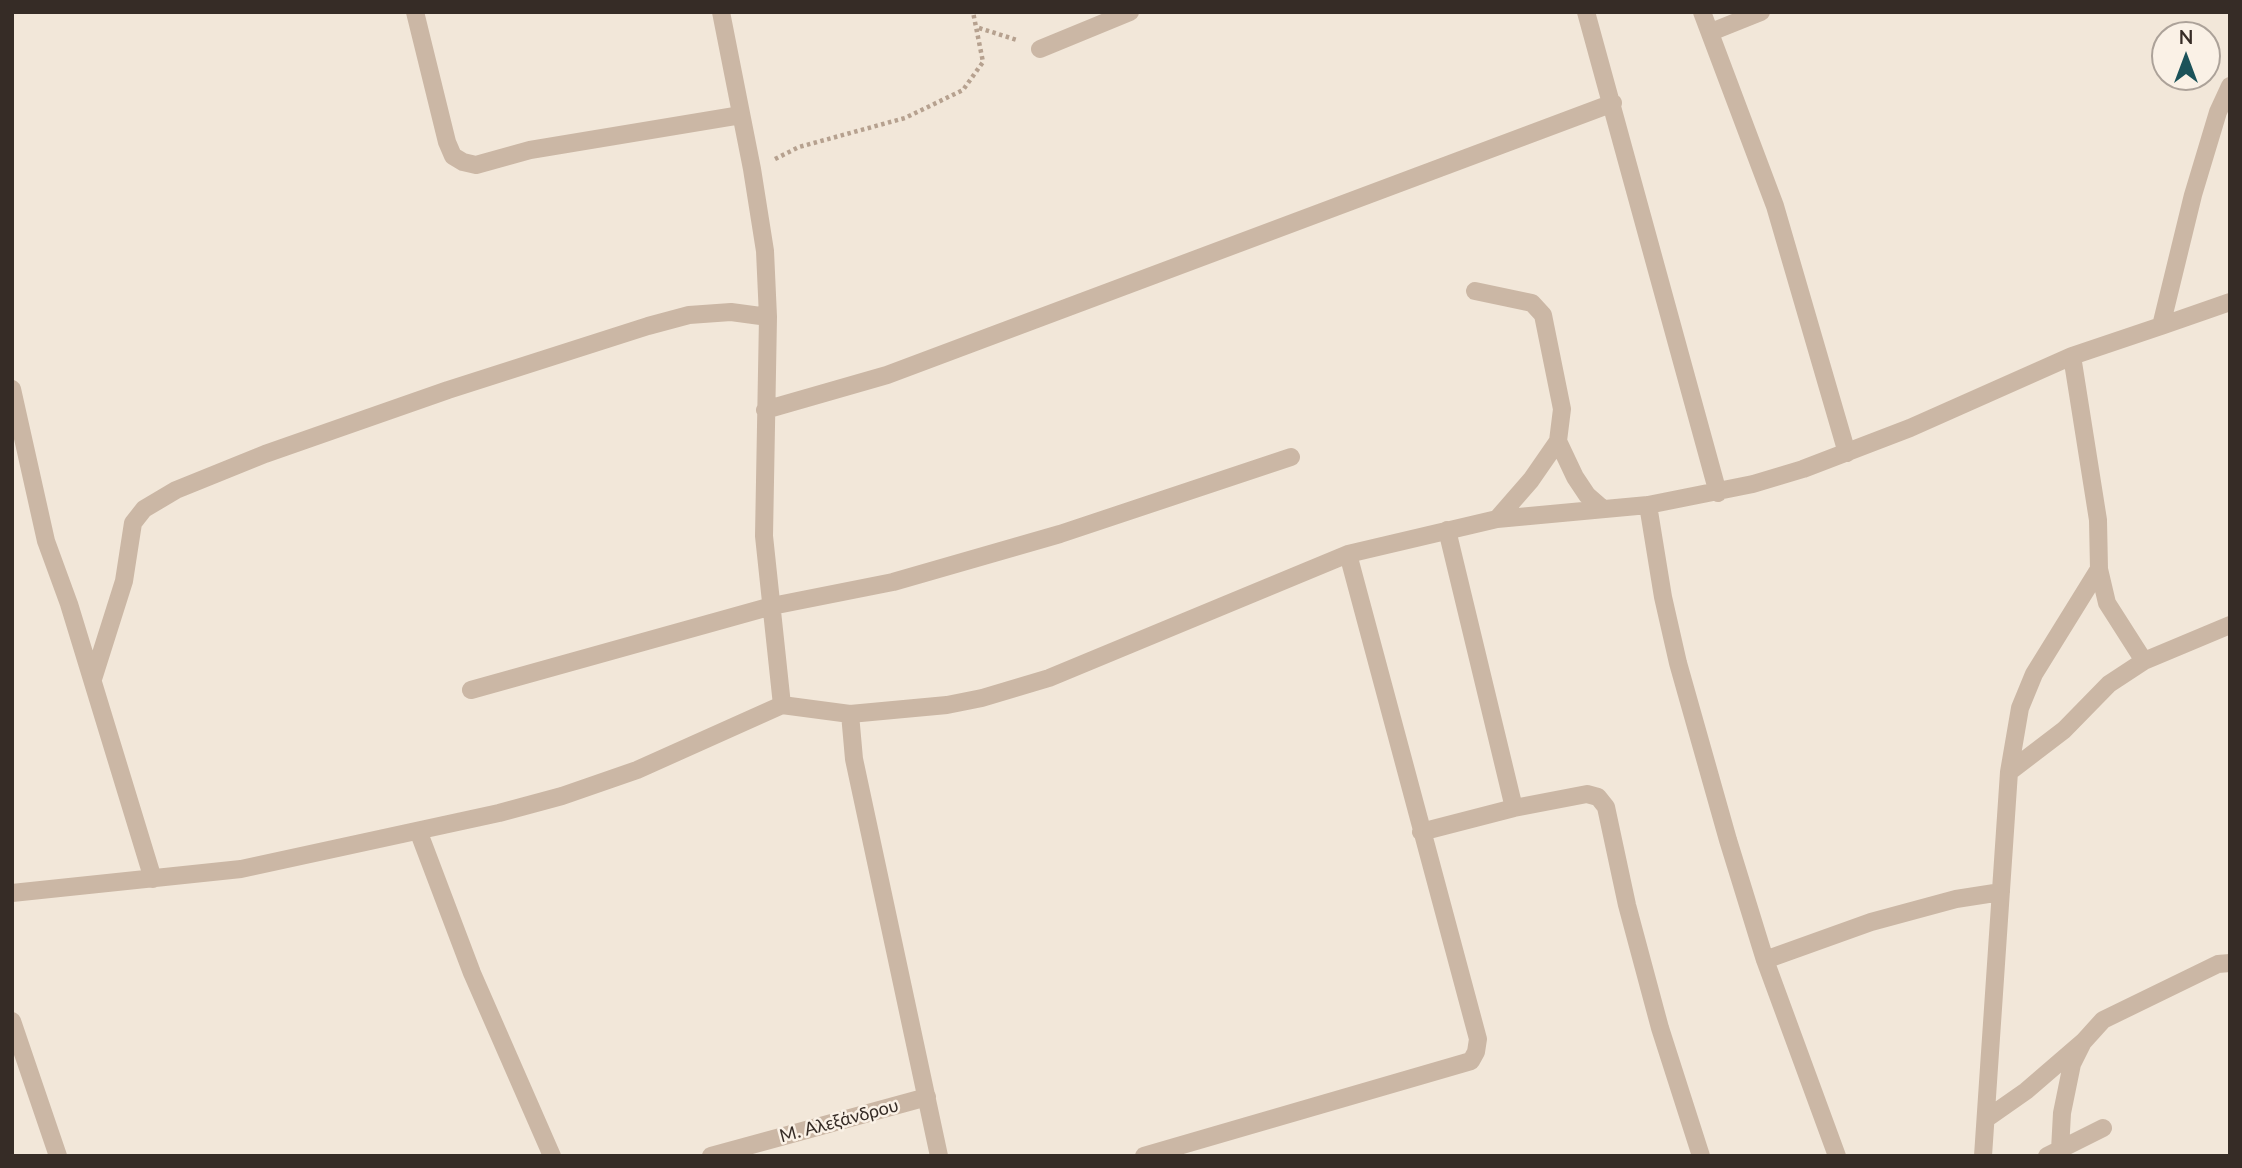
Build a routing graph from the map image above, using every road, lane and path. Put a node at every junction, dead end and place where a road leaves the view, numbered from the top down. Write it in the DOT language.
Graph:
graph roads {
  1 [pos="415,12"];
  2 [pos="721,12"];
  3 [pos="973,12"];
  4 [pos="1130,12"];
  5 [pos="1586,12"];
  6 [pos="1702,12"];
  7 [pos="1760,12"];
  8 [pos="978,28"];
  9 [pos="1711,32"];
  10 [pos="1040,50"];
  11 [pos="2230,86"];
  12 [pos="1613,103"];
  13 [pos="741,115"];
  14 [pos="752,169"];
  15 [pos="1475,290"];
  16 [pos="2230,302"];
  17 [pos="768,317"];
  18 [pos="2161,326"];
  19 [pos="2072,356"];
  20 [pos="12,389"];
  21 [pos="765,410"];
  22 [pos="1558,441"];
  23 [pos="1847,453"];
  24 [pos="1291,457"];
  25 [pos="1718,493"];
  26 [pos="1648,505"];
  27 [pos="1603,509"];
  28 [pos="1497,519"];
  29 [pos="1447,530"];
  30 [pos="1348,554"];
  31 [pos="2099,569"];
  32 [pos="772,606"];
  33 [pos="2230,625"];
  34 [pos="2144,660"];
  35 [pos="93,679"];
  36 [pos="471,690"];
  37 [pos="782,705"];
  38 [pos="850,714"];
  39 [pos="2009,772"];
  40 [pos="1514,808"];
  41 [pos="1421,832"];
  42 [pos="419,833"];
  43 [pos="153,879"];
  44 [pos="2001,892"];
  45 [pos="12,893"];
  46 [pos="1765,960"];
  47 [pos="2230,963"];
  48 [pos="12,1021"];
  49 [pos="2084,1041"];
  50 [pos="927,1097"];
  51 [pos="1986,1119"];
  52 [pos="2104,1128"];
  53 [pos="2053,1153"];
  54 [pos="58,1156"];
  55 [pos="552,1156"];
  56 [pos="711,1156"];
  57 [pos="939,1156"];
  58 [pos="1144,1156"];
  59 [pos="1701,1156"];
  60 [pos="1838,1156"];
  61 [pos="1983,1156"];
  1 -- 13 [label="street"];
  2 -- 13 [label="street"];
  3 -- 8 [label="path"];
  4 -- 10 [label="street"];
  5 -- 12 [label="street"];
  6 -- 9 [label="street"];
  7 -- 9 [label="street"];
  8 -- 10 [label="path"];
  8 -- 14 [label="path"];
  9 -- 23 [label="street"];
  11 -- 18 [label="street"];
  12 -- 21 [label="street"];
  12 -- 25 [label="street"];
  13 -- 14 [label="street"];
  14 -- 17 [label="street"];
  15 -- 22 [label="street"];
  16 -- 18 [label="street"];
  17 -- 21 [label="street"];
  17 -- 35 [label="street"];
  18 -- 19 [label="street"];
  19 -- 23 [label="street"];
  19 -- 31 [label="street"];
  20 -- 35 [label="street"];
  21 -- 32 [label="street"];
  22 -- 27 [label="street"];
  22 -- 28 [label="street"];
  23 -- 25 [label="street"];
  24 -- 32 [label="street"];
  25 -- 26 [label="street"];
  26 -- 27 [label="street"];
  26 -- 46 [label="street"];
  27 -- 28 [label="street"];
  28 -- 29 [label="street"];
  29 -- 30 [label="street"];
  29 -- 40 [label="street"];
  30 -- 38 [label="street"];
  30 -- 41 [label="street"];
  31 -- 34 [label="street"];
  31 -- 39 [label="street"];
  32 -- 36 [label="street"];
  32 -- 37 [label="street"];
  33 -- 34 [label="street"];
  34 -- 39 [label="street"];
  35 -- 43 [label="street"];
  37 -- 38 [label="street"];
  37 -- 42 [label="street"];
  38 -- 50 [label="street"];
  39 -- 44 [label="street"];
  40 -- 41 [label="street"];
  40 -- 59 [label="street"];
  41 -- 58 [label="street"];
  42 -- 43 [label="street"];
  42 -- 55 [label="street"];
  43 -- 45 [label="street"];
  44 -- 46 [label="street"];
  44 -- 51 [label="street"];
  46 -- 60 [label="street"];
  47 -- 49 [label="street"];
  48 -- 54 [label="street"];
  49 -- 51 [label="street"];
  49 -- 53 [label="street"];
  50 -- 56 [label="street, Μ. Αλεξάνδρου"];
  50 -- 57 [label="street"];
  51 -- 61 [label="street"];
  52 -- 53 [label="street"];
}
